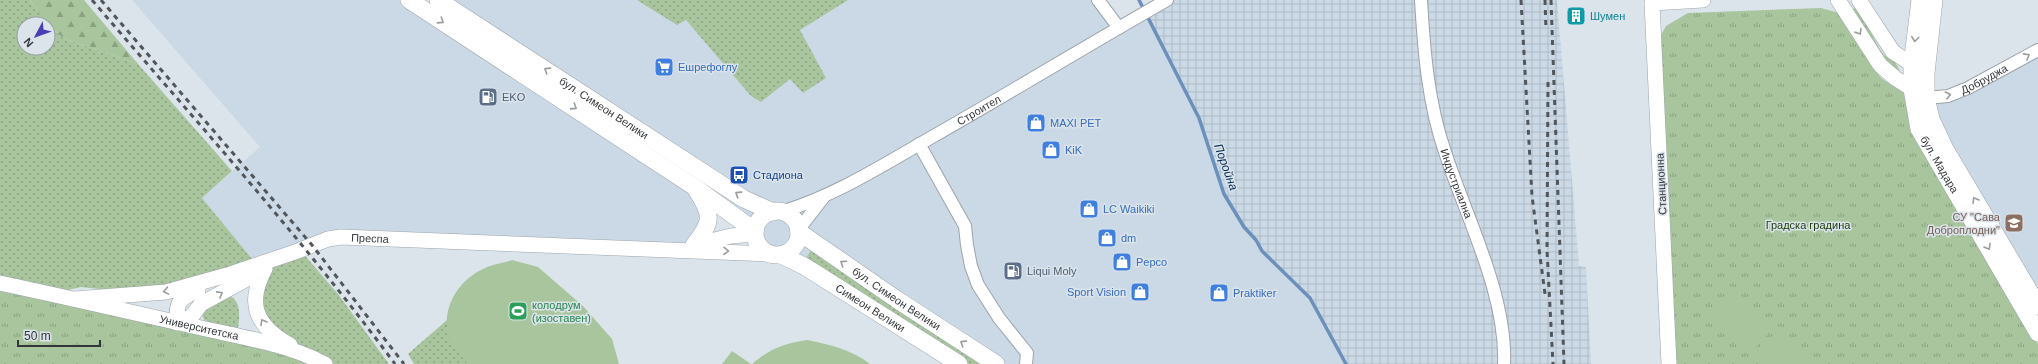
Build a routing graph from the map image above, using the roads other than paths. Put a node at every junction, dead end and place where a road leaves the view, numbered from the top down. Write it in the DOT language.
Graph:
graph roads {
  1 [pos="409,0"];
  2 [pos="438,0"];
  3 [pos="1098,0"];
  4 [pos="1167,0"];
  5 [pos="1420,0"];
  6 [pos="1703,0"];
  7 [pos="1838,0"];
  8 [pos="1859,0"];
  9 [pos="1920,0"];
  10 [pos="1934,0"];
  11 [pos="1652,2"];
  12 [pos="1119,28"];
  13 [pos="2038,50"];
  14 [pos="1919,69"];
  15 [pos="1912,89"];
  16 [pos="1926,98"];
  17 [pos="919,144"];
  18 [pos="693,186"];
  19 [pos="824,197"];
  20 [pos="777,212"];
  21 [pos="799,231"];
  22 [pos="755,233"];
  23 [pos="694,245"];
  24 [pos="674,250"];
  25 [pos="775,254"];
  26 [pos="261,267"];
  27 [pos="227,275"];
  28 [pos="0,283"];
  29 [pos="75,299"];
  30 [pos="2038,306"];
  31 [pos="177,322"];
  32 [pos="2038,333"];
  33 [pos="304,353"];
  34 [pos="325,364"];
  35 [pos="959,364"];
  36 [pos="996,364"];
  37 [pos="1026,364"];
  38 [pos="1504,364"];
  39 [pos="1669,364"];
  1 -- 18 [label="main road, бул. Симеон Велики, one-way"];
  20 -- 2 [label="main road, бул. Симеон Велики, one-way"];
  3 -- 12 [label="street"];
  4 -- 12 [label="street, Строител"];
  5 -- 38 [label="street, Индустриална"];
  6 -- 11 [label="street, Станционна"];
  7 -- 15 [label="street, one-way"];
  8 -- 14 [label="street"];
  9 -- 14 [label="main road, бул. Мадара, one-way"];
  10 -- 14 [label="main road, бул. Мадара"];
  11 -- 39 [label="street, Станционна"];
  12 -- 17 [label="street, Строител"];
  16 -- 13 [label="street, Добруджа, one-way"];
  14 -- 15 [label="main road, бул. Мадара"];
  14 -- 16 [label="main road, бул. Мадара"];
  15 -- 16 [label="street"];
  15 -- 32 [label="main road, бул. Мадара, one-way"];
  30 -- 16 [label="main road, бул. Мадара, one-way"];
  17 -- 19 [label="street, Строител"];
  17 -- 37 [label="street"];
  18 -- 22 [label="main road"];
  18 -- 23 [label="main road"];
  19 -- 20 [label="street"];
  19 -- 21 [label="street"];
  20 -- 21 [label="main road"];
  20 -- 22 [label="main road"];
  21 -- 25 [label="main road"];
  36 -- 21 [label="main road, бул. Симеон Велики, one-way"];
  22 -- 23 [label="street"];
  22 -- 25 [label="main road"];
  23 -- 24 [label="street"];
  24 -- 25 [label="street, Преспа, one-way"];
  24 -- 26 [label="street, Преспа"];
  25 -- 35 [label="main road, Симеон Велики"];
  26 -- 27 [label="street, Преспа"];
  31 -- 26 [label="street, one-way"];
  33 -- 26 [label="street, one-way"];
  27 -- 29 [label="street, Преспа, one-way"];
  27 -- 31 [label="street"];
  28 -- 29 [label="street, Университетска"];
  29 -- 31 [label="street, Университетска"];
  31 -- 33 [label="street, Университетска"];
  33 -- 34 [label="street, Университетска"];
}
